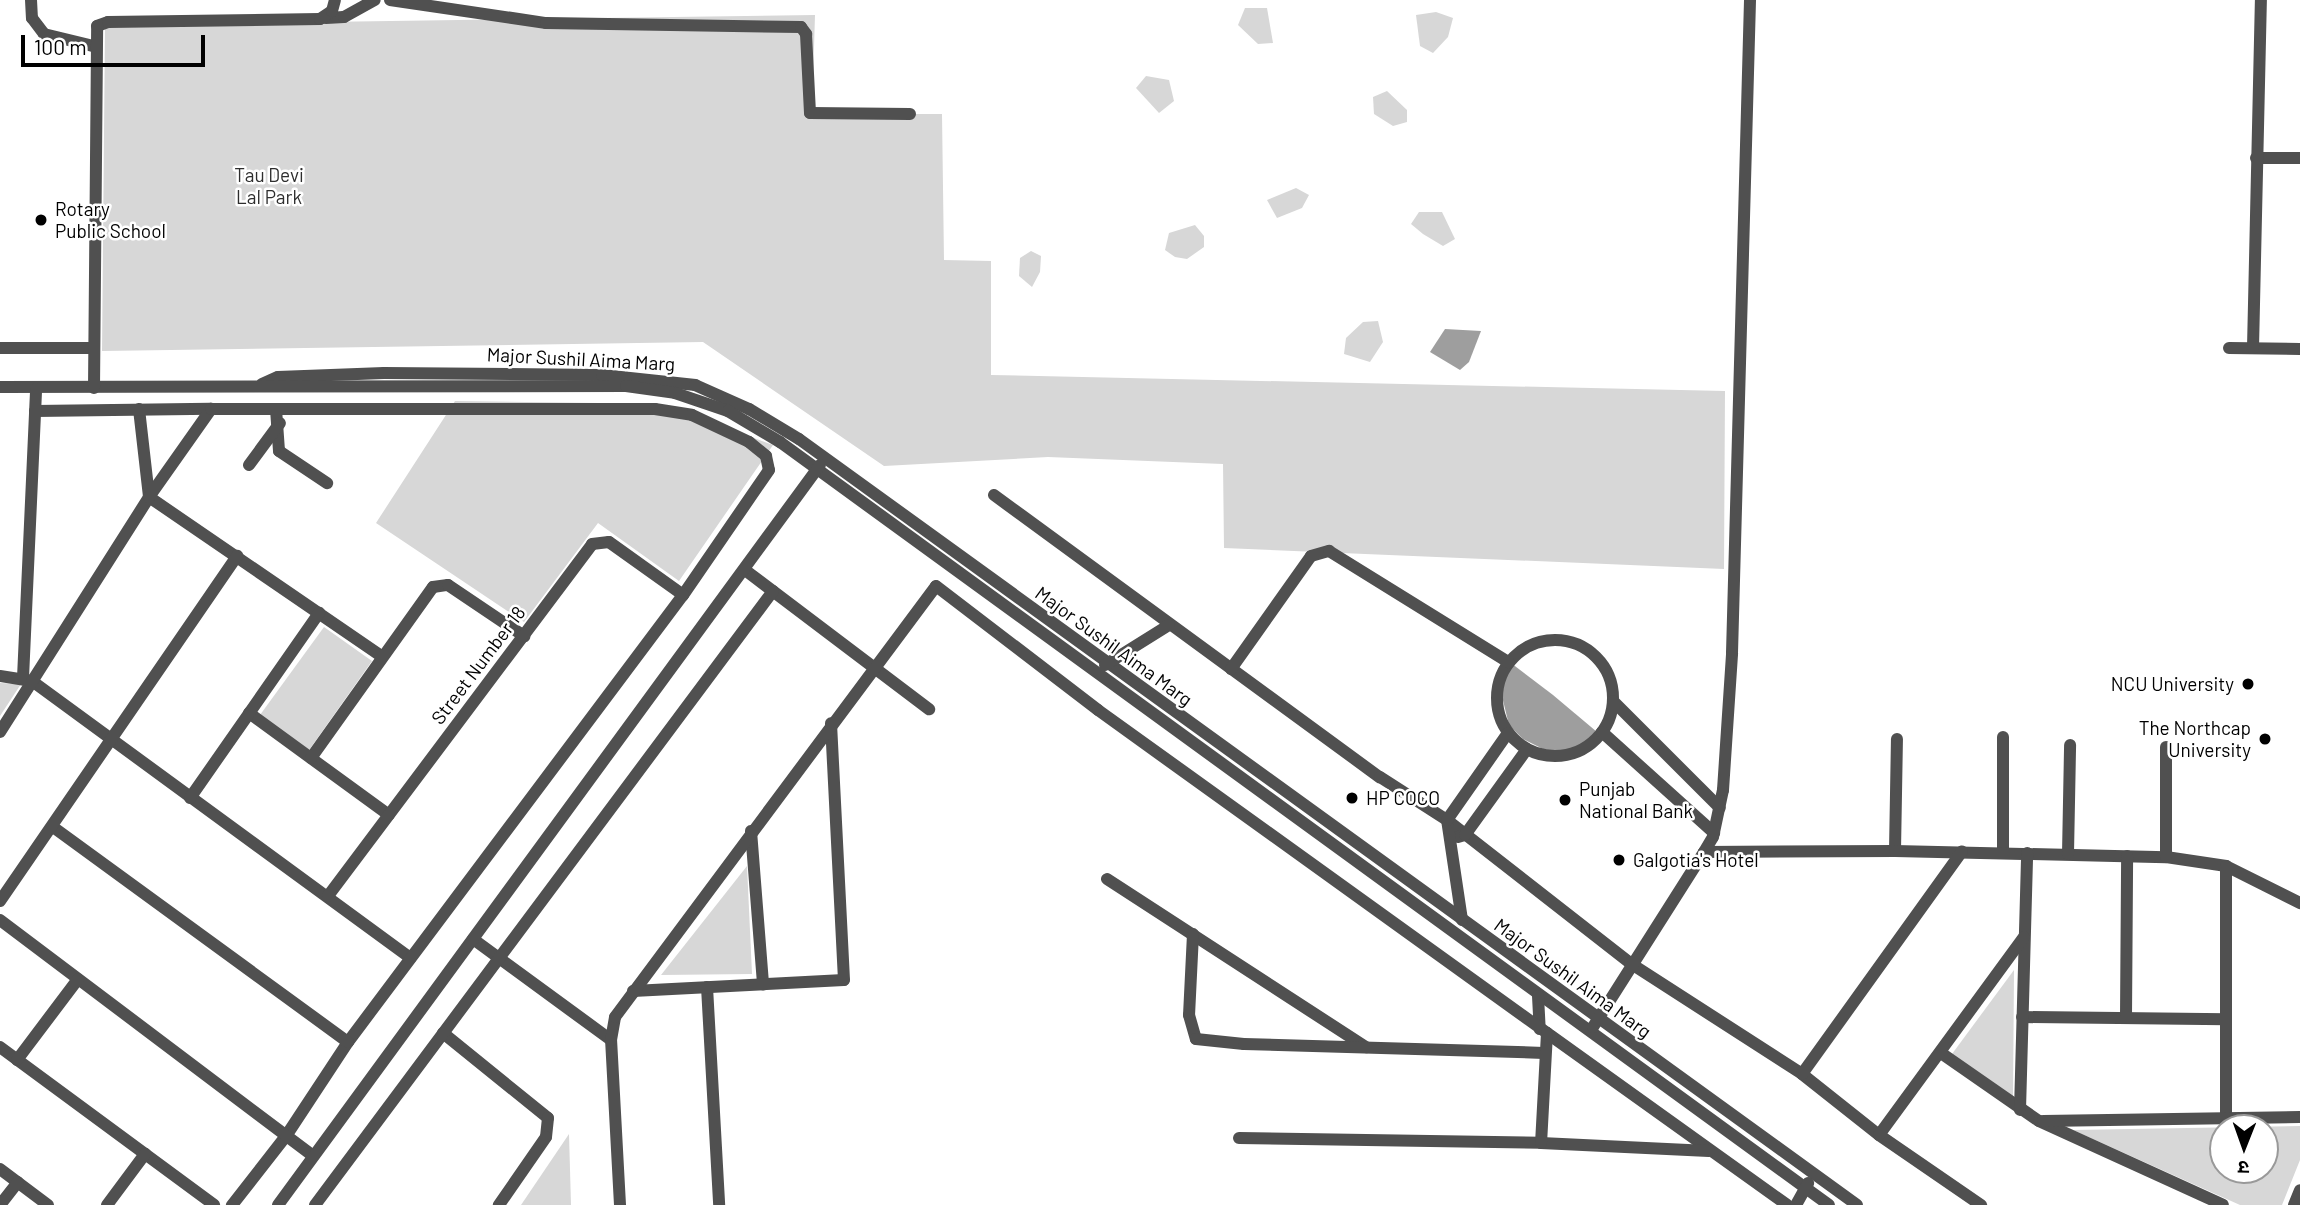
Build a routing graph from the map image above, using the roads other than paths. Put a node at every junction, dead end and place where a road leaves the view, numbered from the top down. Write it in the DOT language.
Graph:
graph roads {
  1 [pos="31,0"];
  2 [pos="335,0"];
  3 [pos="375,0"];
  4 [pos="390,0"];
  5 [pos="1750,0"];
  6 [pos="2261,0"];
  7 [pos="326,18"];
  8 [pos="93,47"];
  9 [pos="910,114"];
  10 [pos="2256,158"];
  11 [pos="2300,158"];
  12 [pos="0,348"];
  13 [pos="93,348"];
  14 [pos="2230,348"];
  15 [pos="2253,348"];
  16 [pos="2300,349"];
  17 [pos="0,387"];
  18 [pos="94,388"];
  19 [pos="36,389"];
  20 [pos="139,409"];
  21 [pos="211,409"];
  22 [pos="276,409"];
  23 [pos="35,411"];
  24 [pos="280,422"];
  25 [pos="249,465"];
  26 [pos="821,465"];
  27 [pos="327,483"];
  28 [pos="994,495"];
  29 [pos="149,497"];
  30 [pos="237,556"];
  31 [pos="951,568"];
  32 [pos="745,570"];
  33 [pos="936,586"];
  34 [pos="773,591"];
  35 [pos="683,595"];
  36 [pos="319,613"];
  37 [pos="1169,625"];
  38 [pos="524,636"];
  39 [pos="381,656"];
  40 [pos="1508,662"];
  41 [pos="1105,665"];
  42 [pos="874,668"];
  43 [pos="1231,670"];
  44 [pos="0,676"];
  45 [pos="27,679"];
  46 [pos="1613,701"];
  47 [pos="929,709"];
  48 [pos="249,713"];
  49 [pos="831,723"];
  50 [pos="0,732"];
  51 [pos="1602,732"];
  52 [pos="1508,733"];
  53 [pos="2003,737"];
  54 [pos="1897,738"];
  55 [pos="110,742"];
  56 [pos="2070,745"];
  57 [pos="2166,747"];
  58 [pos="1527,750"];
  59 [pos="311,758"];
  60 [pos="190,798"];
  61 [pos="1720,808"];
  62 [pos="388,815"];
  63 [pos="1447,820"];
  64 [pos="53,827"];
  65 [pos="751,831"];
  66 [pos="1714,833"];
  67 [pos="1465,835"];
  68 [pos="1450,839"];
  69 [pos="1895,851"];
  70 [pos="1962,851"];
  71 [pos="1704,852"];
  72 [pos="2003,853"];
  73 [pos="2027,853"];
  74 [pos="2068,855"];
  75 [pos="2127,856"];
  76 [pos="2166,857"];
  77 [pos="2226,866"];
  78 [pos="1107,879"];
  79 [pos="328,896"];
  80 [pos="0,901"];
  81 [pos="2300,903"];
  82 [pos="0,920"];
  83 [pos="1462,920"];
  84 [pos="1192,934"];
  85 [pos="2024,937"];
  86 [pos="473,939"];
  87 [pos="411,958"];
  88 [pos="498,958"];
  89 [pos="1630,963"];
  90 [pos="78,979"];
  91 [pos="763,985"];
  92 [pos="707,987"];
  93 [pos="633,991"];
  94 [pos="1538,996"];
  95 [pos="2022,1017"];
  96 [pos="2126,1018"];
  97 [pos="2226,1019"];
  98 [pos="1597,1020"];
  99 [pos="1544,1031"];
  100 [pos="443,1032"];
  101 [pos="1590,1032"];
  102 [pos="611,1040"];
  103 [pos="348,1042"];
  104 [pos="0,1047"];
  105 [pos="1366,1048"];
  106 [pos="1544,1053"];
  107 [pos="1941,1053"];
  108 [pos="17,1060"];
  109 [pos="1802,1074"];
  110 [pos="2020,1110"];
  111 [pos="2226,1114"];
  112 [pos="2279,1117"];
  113 [pos="2300,1117"];
  114 [pos="2209,1118"];
  115 [pos="2039,1121"];
  116 [pos="1879,1135"];
  117 [pos="286,1136"];
  118 [pos="1239,1138"];
  119 [pos="1541,1143"];
  120 [pos="1709,1151"];
  121 [pos="145,1154"];
  122 [pos="313,1156"];
  123 [pos="0,1170"];
  124 [pos="1814,1174"];
  125 [pos="18,1182"];
  126 [pos="1828,1184"];
  127 [pos="1805,1188"];
  128 [pos="2300,1190"];
  129 [pos="1813,1201"];
  130 [pos="0,1205"];
  131 [pos="48,1205"];
  132 [pos="107,1205"];
  133 [pos="214,1205"];
  134 [pos="232,1205"];
  135 [pos="278,1205"];
  136 [pos="315,1205"];
  137 [pos="499,1205"];
  138 [pos="620,1205"];
  139 [pos="719,1205"];
  140 [pos="1787,1205"];
  141 [pos="1796,1205"];
  142 [pos="1829,1205"];
  143 [pos="1857,1205"];
  144 [pos="1981,1205"];
  145 [pos="2223,1205"];
  146 [pos="2294,1205"];
  1 -- 8 [label="street"];
  2 -- 7 [label="street"];
  3 -- 7 [label="street"];
  4 -- 9 [label="street"];
  5 -- 61 [label="street"];
  6 -- 10 [label="street"];
  7 -- 8 [label="street"];
  8 -- 13 [label="street"];
  10 -- 11 [label="street"];
  10 -- 15 [label="street"];
  12 -- 13 [label="street"];
  13 -- 18 [label="street"];
  14 -- 15 [label="street"];
  15 -- 16 [label="street"];
  17 -- 19 [label="street, Major Sushil Aima Marg"];
  18 -- 19 [label="street, Major Sushil Aima Marg"];
  18 -- 26 [label="street, Major Sushil Aima Marg"];
  19 -- 23 [label="street"];
  20 -- 21 [label="street"];
  20 -- 23 [label="street"];
  20 -- 29 [label="street"];
  21 -- 22 [label="street"];
  21 -- 29 [label="street"];
  22 -- 24 [label="street"];
  22 -- 35 [label="street"];
  23 -- 45 [label="street"];
  24 -- 25 [label="street"];
  24 -- 27 [label="street"];
  26 -- 31 [label="street, Major Sushil Aima Marg"];
  26 -- 32 [label="street"];
  26 -- 41 [label="street, Major Sushil Aima Marg"];
  28 -- 37 [label="street"];
  29 -- 30 [label="street"];
  29 -- 45 [label="street"];
  30 -- 36 [label="street"];
  30 -- 55 [label="street"];
  31 -- 33 [label="street"];
  31 -- 94 [label="street, Major Sushil Aima Marg"];
  32 -- 34 [label="street"];
  32 -- 86 [label="street"];
  33 -- 42 [label="street"];
  33 -- 99 [label="street"];
  34 -- 42 [label="street"];
  34 -- 88 [label="street"];
  35 -- 38 [label="street, Street Number 18"];
  35 -- 87 [label="street"];
  36 -- 39 [label="street"];
  36 -- 48 [label="street"];
  37 -- 41 [label="street"];
  37 -- 43 [label="street"];
  38 -- 39 [label="street"];
  38 -- 62 [label="street, Street Number 18"];
  39 -- 59 [label="street"];
  40 -- 43 [label="street"];
  40 -- 46 [label="street"];
  40 -- 52 [label="street"];
  41 -- 83 [label="street, Major Sushil Aima Marg"];
  42 -- 47 [label="street"];
  42 -- 49 [label="street"];
  43 -- 63 [label="street"];
  44 -- 45 [label="street"];
  45 -- 50 [label="street"];
  45 -- 55 [label="street"];
  46 -- 51 [label="street"];
  46 -- 61 [label="street"];
  48 -- 59 [label="street"];
  48 -- 60 [label="street"];
  49 -- 65 [label="street"];
  49 -- 91 [label="street"];
  51 -- 58 [label="street"];
  51 -- 66 [label="street"];
  52 -- 58 [label="street"];
  52 -- 63 [label="street"];
  53 -- 72 [label="street"];
  54 -- 69 [label="street"];
  55 -- 60 [label="street"];
  55 -- 64 [label="street"];
  56 -- 74 [label="street"];
  57 -- 76 [label="street"];
  58 -- 67 [label="street"];
  59 -- 62 [label="street"];
  60 -- 79 [label="street"];
  61 -- 66 [label="street"];
  62 -- 79 [label="street, Street Number 18"];
  63 -- 67 [label="street"];
  63 -- 68 [label="street"];
  64 -- 80 [label="street"];
  64 -- 103 [label="street"];
  65 -- 91 [label="street"];
  65 -- 93 [label="street"];
  66 -- 71 [label="street"];
  67 -- 68 [label="street"];
  67 -- 89 [label="street"];
  68 -- 83 [label="street"];
  69 -- 70 [label="street"];
  69 -- 71 [label="street"];
  70 -- 72 [label="street"];
  70 -- 109 [label="street"];
  71 -- 89 [label="street"];
  72 -- 73 [label="street"];
  73 -- 74 [label="street"];
  73 -- 85 [label="street"];
  74 -- 75 [label="street"];
  75 -- 76 [label="street"];
  75 -- 96 [label="street"];
  76 -- 77 [label="street"];
  77 -- 81 [label="street"];
  77 -- 97 [label="street"];
  78 -- 84 [label="street"];
  79 -- 87 [label="street"];
  82 -- 90 [label="street"];
  83 -- 98 [label="street, Major Sushil Aima Marg"];
  84 -- 105 [label="street"];
  84 -- 105 [label="street"];
  85 -- 95 [label="street"];
  85 -- 107 [label="street"];
  86 -- 88 [label="street"];
  86 -- 122 [label="street"];
  87 -- 103 [label="street"];
  88 -- 100 [label="street"];
  88 -- 102 [label="street"];
  89 -- 98 [label="street"];
  89 -- 109 [label="street"];
  90 -- 108 [label="street"];
  90 -- 117 [label="street"];
  91 -- 92 [label="street"];
  92 -- 93 [label="street"];
  92 -- 139 [label="street"];
  93 -- 102 [label="street"];
  94 -- 99 [label="street"];
  94 -- 101 [label="street, Major Sushil Aima Marg"];
  95 -- 96 [label="street"];
  95 -- 110 [label="street"];
  96 -- 97 [label="street"];
  97 -- 111 [label="street"];
  98 -- 101 [label="street"];
  98 -- 124 [label="street, Major Sushil Aima Marg"];
  99 -- 106 [label="street"];
  99 -- 120 [label="street"];
  100 -- 136 [label="street"];
  100 -- 137 [label="street"];
  101 -- 127 [label="street, Major Sushil Aima Marg"];
  102 -- 138 [label="street"];
  103 -- 117 [label="street"];
  104 -- 108 [label="street"];
  105 -- 106 [label="street"];
  106 -- 119 [label="street"];
  107 -- 110 [label="street"];
  107 -- 116 [label="street"];
  108 -- 121 [label="street"];
  109 -- 116 [label="street"];
  110 -- 115 [label="street"];
  112 -- 113 [label="street"];
  114 -- 115 [label="street"];
  115 -- 145 [label="street"];
  116 -- 144 [label="street"];
  117 -- 122 [label="street"];
  117 -- 134 [label="street"];
  118 -- 119 [label="street"];
  119 -- 120 [label="street"];
  120 -- 140 [label="street"];
  121 -- 132 [label="street"];
  121 -- 133 [label="street"];
  122 -- 135 [label="street"];
  123 -- 125 [label="street"];
  124 -- 126 [label="street, Major Sushil Aima Marg"];
  124 -- 127 [label="street"];
  125 -- 130 [label="street"];
  125 -- 131 [label="street"];
  126 -- 129 [label="street"];
  126 -- 143 [label="street, Major Sushil Aima Marg"];
  127 -- 129 [label="street, Major Sushil Aima Marg"];
  127 -- 141 [label="street"];
  128 -- 146 [label="street"];
  129 -- 142 [label="street, Major Sushil Aima Marg"];
}
